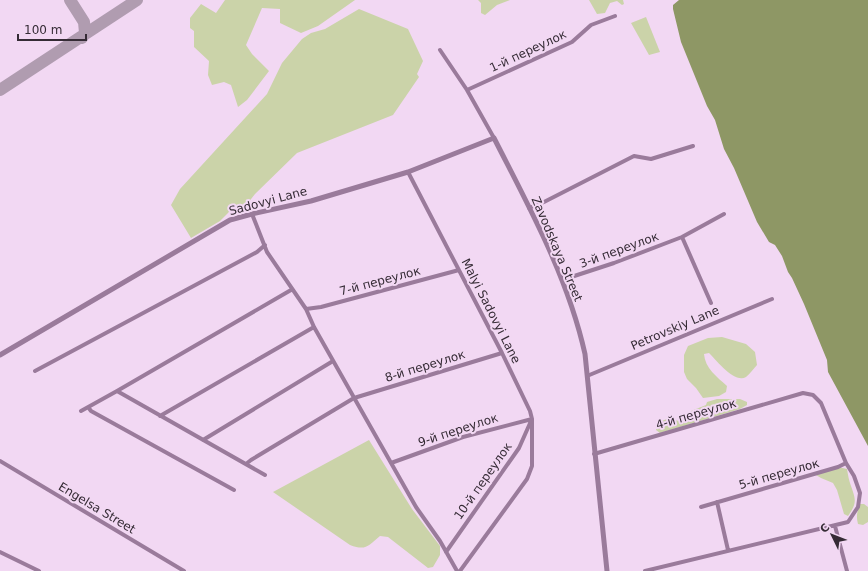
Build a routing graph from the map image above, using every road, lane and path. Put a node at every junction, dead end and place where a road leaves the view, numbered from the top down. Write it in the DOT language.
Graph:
graph roads {
  1 [pos="615,16"];
  2 [pos="440,50"];
  3 [pos="467,90"];
  4 [pos="494,138"];
  5 [pos="693,146"];
  6 [pos="408,172"];
  7 [pos="529,208"];
  8 [pos="252,214"];
  9 [pos="724,214"];
  10 [pos="682,237"];
  11 [pos="264,245"];
  12 [pos="459,270"];
  13 [pos="562,280"];
  14 [pos="291,290"];
  15 [pos="772,299"];
  16 [pos="711,303"];
  17 [pos="306,309"];
  18 [pos="314,326"];
  19 [pos="502,353"];
  20 [pos="0,355"];
  21 [pos="333,361"];
  22 [pos="35,371"];
  23 [pos="587,376"];
  24 [pos="117,391"];
  25 [pos="354,398"];
  26 [pos="88,407"];
  27 [pos="81,411"];
  28 [pos="160,416"];
  29 [pos="532,419"];
  30 [pos="203,440"];
  31 [pos="594,454"];
  32 [pos="0,461"];
  33 [pos="391,463"];
  34 [pos="846,463"];
  35 [pos="246,464"];
  36 [pos="265,475"];
  37 [pos="234,490"];
  38 [pos="717,502"];
  39 [pos="700,507"];
  40 [pos="835,526"];
  41 [pos="728,550"];
  42 [pos="0,552"];
  43 [pos="446,552"];
  44 [pos="40,571"];
  45 [pos="183,571"];
  46 [pos="457,571"];
  47 [pos="460,571"];
  48 [pos="607,571"];
  49 [pos="645,571"];
  50 [pos="846,571"];
  1 -- 3 [label="street, 1-й переулок"];
  2 -- 3 [label="street, Zavodskaya Street"];
  3 -- 4 [label="street, Zavodskaya Street"];
  4 -- 6 [label="street, Sadovyi Lane"];
  4 -- 7 [label="street, Zavodskaya Street"];
  5 -- 7 [label="street"];
  6 -- 8 [label="street, Sadovyi Lane"];
  6 -- 12 [label="street, Malyi Sadovyi Lane"];
  7 -- 13 [label="street, Zavodskaya Street"];
  8 -- 11 [label="street"];
  8 -- 20 [label="street, Sadovyi Lane"];
  9 -- 10 [label="street, 3-й переулок"];
  10 -- 13 [label="street, 3-й переулок"];
  10 -- 16 [label="street"];
  11 -- 14 [label="street"];
  11 -- 22 [label="street"];
  12 -- 17 [label="street, 7-й переулок"];
  12 -- 19 [label="street, Malyi Sadovyi Lane"];
  13 -- 23 [label="street, Zavodskaya Street"];
  14 -- 17 [label="street"];
  14 -- 24 [label="street"];
  15 -- 23 [label="street, Petrovskiy Lane"];
  17 -- 18 [label="street"];
  18 -- 21 [label="street"];
  18 -- 28 [label="street"];
  19 -- 25 [label="street, 8-й переулок"];
  19 -- 29 [label="street, Malyi Sadovyi Lane"];
  21 -- 25 [label="street"];
  21 -- 30 [label="street"];
  23 -- 31 [label="street, Zavodskaya Street"];
  24 -- 26 [label="street"];
  24 -- 28 [label="street"];
  25 -- 33 [label="street"];
  25 -- 35 [label="street, 8-й переулок"];
  26 -- 27 [label="street"];
  26 -- 37 [label="street"];
  28 -- 30 [label="street"];
  29 -- 33 [label="street, 9-й переулок"];
  29 -- 43 [label="street, 10-й переулок"];
  29 -- 47 [label="street, Malyi Sadovyi Lane"];
  30 -- 35 [label="street"];
  31 -- 34 [label="street, 4-й переулок"];
  31 -- 48 [label="street, Zavodskaya Street"];
  32 -- 45 [label="street, Engelsa Street"];
  33 -- 43 [label="street"];
  34 -- 38 [label="street, 5-й переулок"];
  34 -- 40 [label="street"];
  35 -- 36 [label="street"];
  38 -- 39 [label="street, 5-й переулок"];
  38 -- 41 [label="street"];
  40 -- 41 [label="street"];
  40 -- 50 [label="street"];
  41 -- 49 [label="street"];
  42 -- 44 [label="street"];
  43 -- 46 [label="street"];
}
